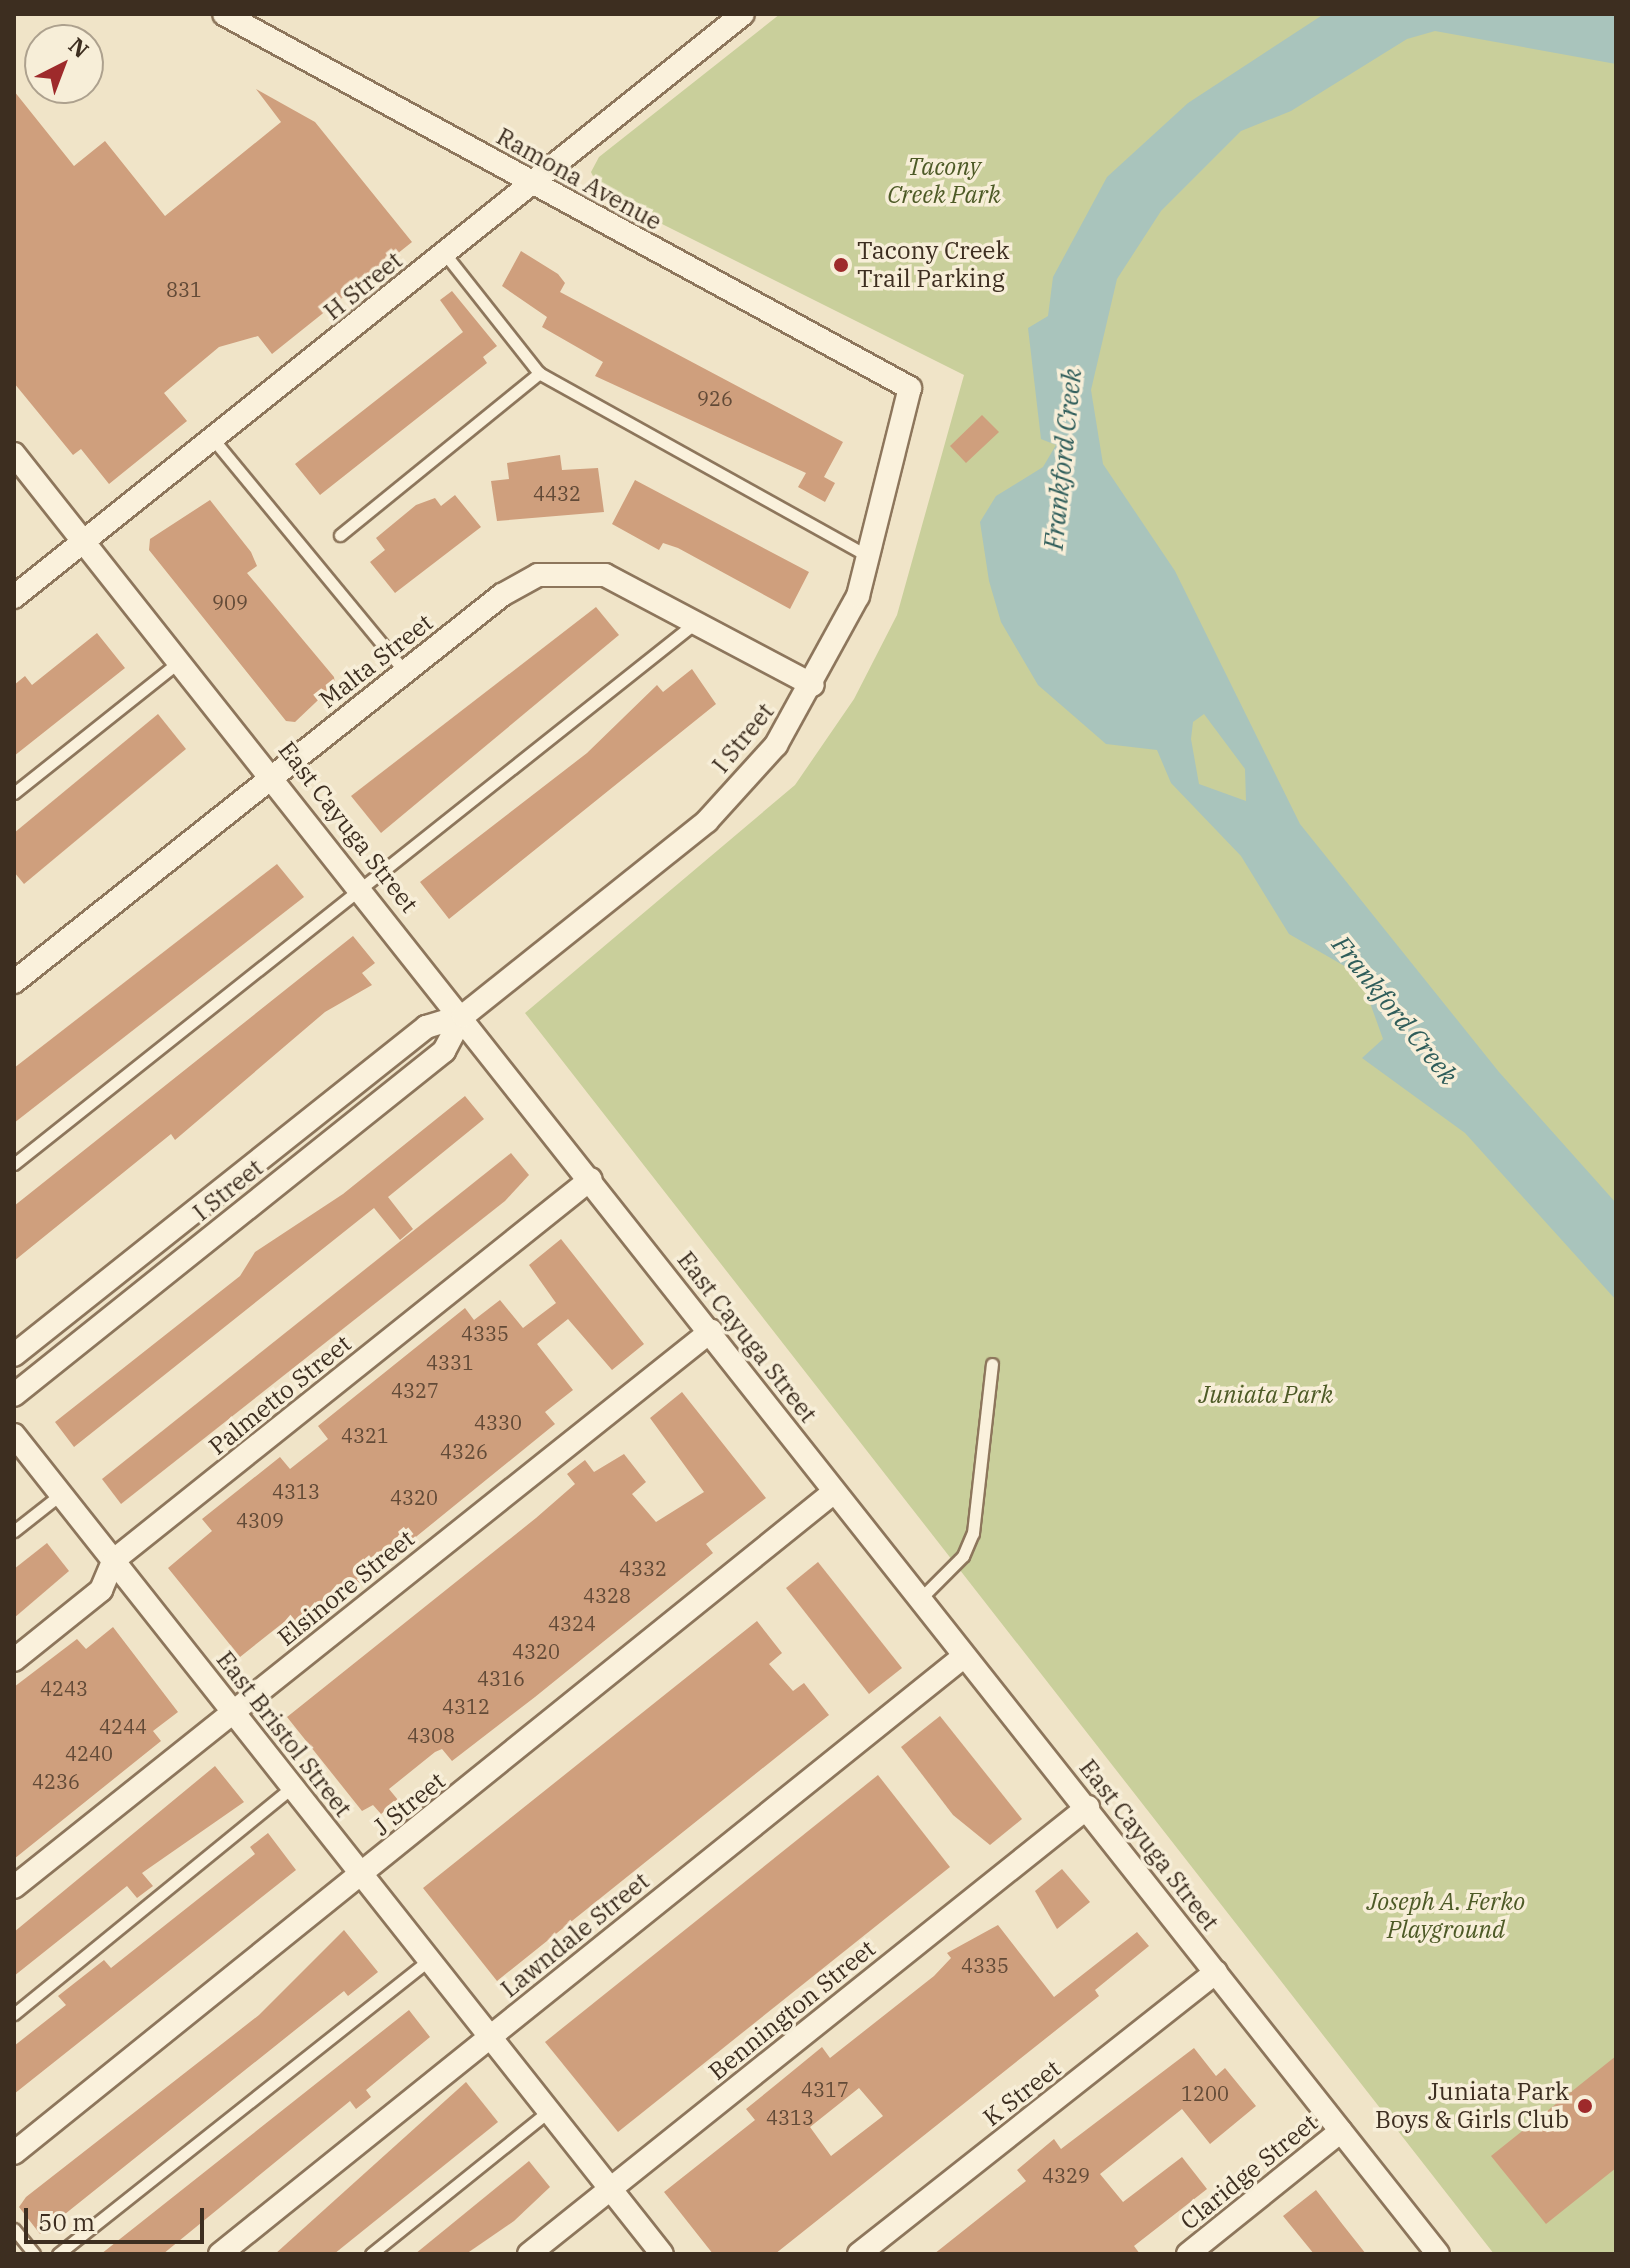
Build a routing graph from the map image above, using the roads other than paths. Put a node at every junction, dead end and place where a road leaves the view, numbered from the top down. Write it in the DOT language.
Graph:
graph roads {
  1 [pos="224,14"];
  2 [pos="733,17"];
  3 [pos="533,184"];
  4 [pos="445,254"];
  5 [pos="539,373"];
  6 [pos="910,388"];
  7 [pos="213,439"];
  8 [pos="14,454"];
  9 [pos="340,535"];
  10 [pos="84,542"];
  11 [pos="870,557"];
  12 [pos="15,594"];
  13 [pos="697,622"];
  14 [pos="180,660"];
  15 [pos="405,672"];
  16 [pos="813,685"];
  17 [pos="274,776"];
  18 [pos="14,793"];
  19 [pos="362,887"];
  20 [pos="14,982"];
  21 [pos="463,1016"];
  22 [pos="14,1164"];
  23 [pos="591,1179"];
  24 [pos="711,1331"];
  25 [pos="14,1355"];
  26 [pos="992,1364"];
  27 [pos="14,1395"];
  28 [pos="14,1435"];
  29 [pos="834,1492"];
  30 [pos="61,1494"];
  31 [pos="14,1531"];
  32 [pos="114,1560"];
  33 [pos="919,1600"];
  34 [pos="963,1657"];
  35 [pos="14,1660"];
  36 [pos="233,1712"];
  37 [pos="292,1787"];
  38 [pos="1088,1807"];
  39 [pos="362,1875"];
  40 [pos="14,1887"];
  41 [pos="429,1960"];
  42 [pos="1216,1972"];
  43 [pos="14,2014"];
  44 [pos="490,2037"];
  45 [pos="549,2111"];
  46 [pos="1341,2131"];
  47 [pos="14,2153"];
  48 [pos="610,2189"];
  49 [pos="14,2229"];
  50 [pos="34,2254"];
  51 [pos="58,2254"];
  52 [pos="220,2254"];
  53 [pos="371,2254"];
  54 [pos="529,2254"];
  55 [pos="662,2254"];
  56 [pos="859,2254"];
  57 [pos="1188,2254"];
  58 [pos="1438,2254"];
  1 -- 3 [label="street, Ramona Avenue"];
  2 -- 3 [label="street, H Street"];
  3 -- 4 [label="street, H Street"];
  3 -- 6 [label="street, Ramona Avenue"];
  4 -- 5 [label="lane"];
  4 -- 7 [label="street, H Street"];
  5 -- 9 [label="lane"];
  5 -- 11 [label="lane"];
  6 -- 11 [label="street, I Street"];
  7 -- 10 [label="street, H Street"];
  7 -- 15 [label="lane"];
  8 -- 10 [label="street, East Cayuga Street"];
  10 -- 12 [label="street, H Street"];
  10 -- 14 [label="street, East Cayuga Street"];
  11 -- 16 [label="street, I Street"];
  13 -- 15 [label="street, Malta Street"];
  13 -- 16 [label="street, Malta Street"];
  13 -- 19 [label="lane"];
  14 -- 17 [label="street, East Cayuga Street"];
  14 -- 18 [label="lane"];
  15 -- 17 [label="street, Malta Street"];
  16 -- 21 [label="street, I Street"];
  17 -- 19 [label="street, East Cayuga Street"];
  17 -- 20 [label="street, Malta Street"];
  19 -- 21 [label="street, East Cayuga Street"];
  19 -- 22 [label="lane"];
  21 -- 23 [label="street, East Cayuga Street"];
  21 -- 25 [label="street, I Street"];
  21 -- 27 [label="street, I Street"];
  23 -- 24 [label="street, East Cayuga Street"];
  23 -- 32 [label="street, Palmetto Street"];
  24 -- 29 [label="street, East Cayuga Street"];
  24 -- 36 [label="street, Elsinore Street"];
  26 -- 33 [label="lane"];
  28 -- 30 [label="street, East Bristol Street"];
  29 -- 33 [label="street, East Cayuga Street"];
  29 -- 39 [label="street, J Street"];
  30 -- 31 [label="lane"];
  30 -- 32 [label="street, East Bristol Street"];
  32 -- 35 [label="street, Palmetto Street"];
  32 -- 36 [label="street, East Bristol Street"];
  33 -- 34 [label="street, East Cayuga Street"];
  34 -- 38 [label="street, East Cayuga Street"];
  34 -- 44 [label="street, Lawndale Street"];
  36 -- 37 [label="street, East Bristol Street"];
  36 -- 40 [label="street, Elsinore Street"];
  37 -- 39 [label="street, East Bristol Street"];
  37 -- 43 [label="lane"];
  38 -- 42 [label="street, East Cayuga Street"];
  38 -- 48 [label="street, Bennington Street"];
  39 -- 41 [label="street, East Bristol Street"];
  39 -- 47 [label="street, J Street"];
  41 -- 44 [label="street, East Bristol Street"];
  41 -- 51 [label="lane"];
  42 -- 46 [label="street, East Cayuga Street"];
  42 -- 56 [label="street, K Street"];
  44 -- 45 [label="street, East Bristol Street"];
  44 -- 52 [label="street, Lawndale Street"];
  45 -- 48 [label="street, East Bristol Street"];
  45 -- 53 [label="lane"];
  46 -- 57 [label="street, Claridge Street"];
  46 -- 58 [label="street, East Cayuga Street"];
  48 -- 54 [label="street, Bennington Street"];
  48 -- 55 [label="street, East Bristol Street"];
  49 -- 50 [label="lane"];
}
